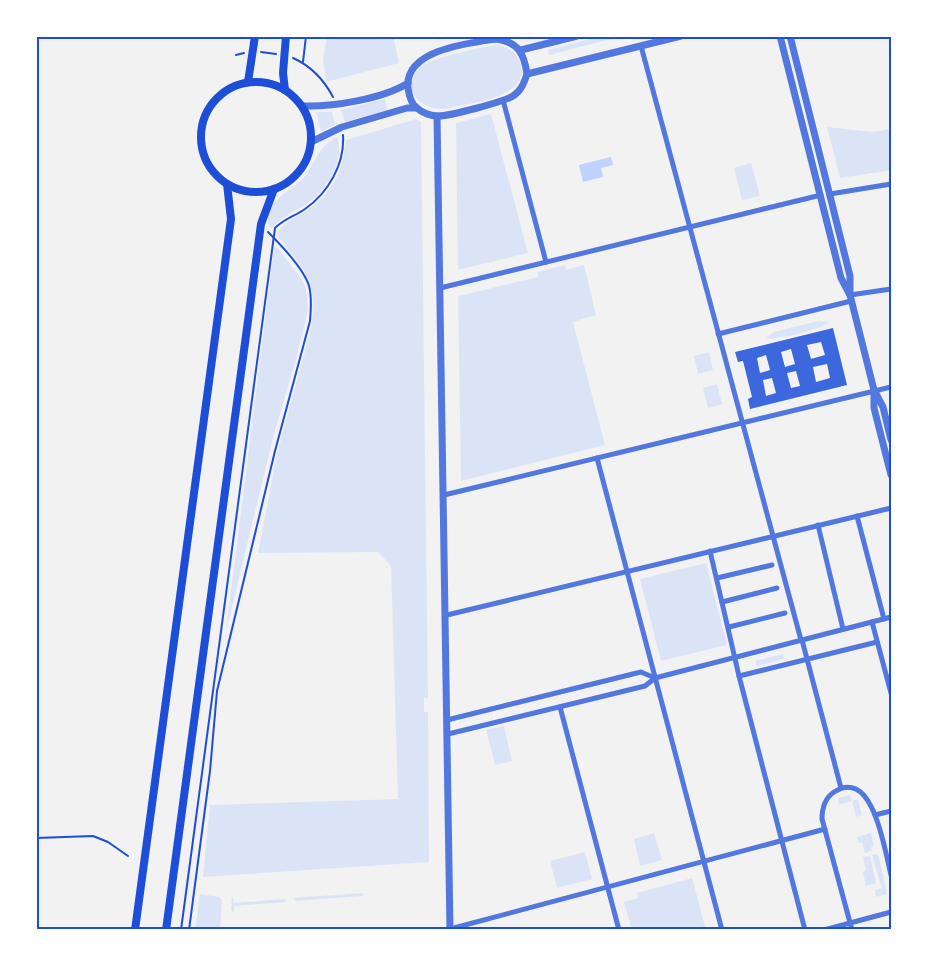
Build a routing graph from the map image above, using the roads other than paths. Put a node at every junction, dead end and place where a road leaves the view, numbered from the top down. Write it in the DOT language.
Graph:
graph roads {
  1 [pos="255,36"];
  2 [pos="286,36"];
  3 [pos="577,36"];
  4 [pos="681,36"];
  5 [pos="780,36"];
  6 [pos="790,36"];
  7 [pos="487,38"];
  8 [pos="641,46"];
  9 [pos="521,50"];
  10 [pos="527,74"];
  11 [pos="248,82"];
  12 [pos="408,83"];
  13 [pos="286,90"];
  14 [pos="503,100"];
  15 [pos="303,106"];
  16 [pos="416,108"];
  17 [pos="438,116"];
  18 [pos="312,142"];
  19 [pos="227,184"];
  20 [pos="891,184"];
  21 [pos="274,189"];
  22 [pos="830,194"];
  23 [pos="821,195"];
  24 [pos="689,227"];
  25 [pos="546,262"];
  26 [pos="440,288"];
  27 [pos="891,289"];
  28 [pos="850,298"];
  29 [pos="718,334"];
  30 [pos="891,387"];
  31 [pos="874,390"];
  32 [pos="742,422"];
  33 [pos="891,440"];
  34 [pos="597,458"];
  35 [pos="891,475"];
  36 [pos="444,495"];
  37 [pos="891,508"];
  38 [pos="857,516"];
  39 [pos="818,525"];
  40 [pos="773,536"];
  41 [pos="710,551"];
  42 [pos="772,565"];
  43 [pos="627,571"];
  44 [pos="717,578"];
  45 [pos="777,588"];
  46 [pos="722,602"];
  47 [pos="784,613"];
  48 [pos="447,615"];
  49 [pos="891,617"];
  50 [pos="884,619"];
  51 [pos="872,622"];
  52 [pos="728,627"];
  53 [pos="843,629"];
  54 [pos="802,640"];
  55 [pos="877,642"];
  56 [pos="734,657"];
  57 [pos="807,659"];
  58 [pos="739,676"];
  59 [pos="655,678"];
  60 [pos="891,693"];
  61 [pos="560,707"];
  62 [pos="447,720"];
  63 [pos="448,734"];
  64 [pos="841,788"];
  65 [pos="891,811"];
  66 [pos="875,816"];
  67 [pos="825,829"];
  68 [pos="781,841"];
  69 [pos="704,862"];
  70 [pos="891,875"];
  71 [pos="608,888"];
  72 [pos="891,912"];
  73 [pos="850,923"];
  74 [pos="450,929"];
  75 [pos="135,930"];
  76 [pos="166,930"];
  77 [pos="619,930"];
  78 [pos="722,930"];
  79 [pos="805,930"];
  80 [pos="824,930"];
  81 [pos="852,930"];
  1 -- 11 [label="main road"];
  2 -- 13 [label="main road"];
  3 -- 9 [label="street"];
  4 -- 8 [label="street"];
  5 -- 23 [label="street"];
  6 -- 22 [label="street"];
  7 -- 9 [label="street"];
  7 -- 12 [label="street"];
  8 -- 10 [label="street"];
  8 -- 24 [label="street"];
  9 -- 10 [label="street"];
  10 -- 14 [label="street"];
  11 -- 13 [label="main road"];
  11 -- 19 [label="main road"];
  12 -- 15 [label="street"];
  12 -- 16 [label="street"];
  13 -- 15 [label="main road"];
  14 -- 17 [label="street"];
  14 -- 25 [label="street"];
  15 -- 18 [label="main road"];
  16 -- 17 [label="street"];
  16 -- 18 [label="street"];
  17 -- 26 [label="street"];
  18 -- 21 [label="main road"];
  19 -- 21 [label="main road"];
  19 -- 75 [label="main road"];
  20 -- 22 [label="street"];
  21 -- 76 [label="main road"];
  22 -- 23 [label="street"];
  22 -- 28 [label="street"];
  23 -- 24 [label="street"];
  23 -- 28 [label="street"];
  24 -- 25 [label="street"];
  24 -- 29 [label="street"];
  25 -- 26 [label="street"];
  26 -- 36 [label="street"];
  27 -- 28 [label="street"];
  28 -- 29 [label="street"];
  28 -- 31 [label="street"];
  29 -- 32 [label="street"];
  30 -- 31 [label="street"];
  31 -- 32 [label="street"];
  31 -- 33 [label="street"];
  31 -- 35 [label="street"];
  32 -- 34 [label="street"];
  32 -- 40 [label="street"];
  34 -- 36 [label="street"];
  34 -- 43 [label="street"];
  36 -- 48 [label="street"];
  37 -- 38 [label="street"];
  38 -- 39 [label="street"];
  38 -- 50 [label="street"];
  39 -- 40 [label="street"];
  39 -- 53 [label="street"];
  40 -- 41 [label="street"];
  40 -- 54 [label="street"];
  41 -- 43 [label="street"];
  41 -- 44 [label="street"];
  42 -- 44 [label="street"];
  43 -- 48 [label="street"];
  43 -- 59 [label="street"];
  44 -- 46 [label="street"];
  45 -- 46 [label="street"];
  46 -- 52 [label="street"];
  47 -- 52 [label="street"];
  48 -- 62 [label="street"];
  49 -- 50 [label="street"];
  50 -- 51 [label="street"];
  51 -- 53 [label="street"];
  51 -- 55 [label="street"];
  52 -- 56 [label="street"];
  53 -- 54 [label="street"];
  54 -- 56 [label="street"];
  54 -- 57 [label="street"];
  55 -- 57 [label="street"];
  55 -- 60 [label="street"];
  56 -- 58 [label="street"];
  56 -- 59 [label="street"];
  57 -- 58 [label="street"];
  57 -- 64 [label="street"];
  58 -- 68 [label="street"];
  59 -- 61 [label="street"];
  59 -- 62 [label="street"];
  59 -- 69 [label="street"];
  61 -- 63 [label="street"];
  61 -- 71 [label="street"];
  62 -- 63 [label="street"];
  63 -- 74 [label="street"];
  64 -- 66 [label="street"];
  64 -- 67 [label="street"];
  65 -- 66 [label="street"];
  66 -- 70 [label="street"];
  67 -- 68 [label="street"];
  67 -- 73 [label="street"];
  68 -- 69 [label="street"];
  68 -- 79 [label="street"];
  69 -- 71 [label="street"];
  69 -- 78 [label="street"];
  71 -- 74 [label="street"];
  71 -- 77 [label="street"];
  72 -- 73 [label="street"];
  73 -- 80 [label="street"];
  73 -- 81 [label="street"];
}
